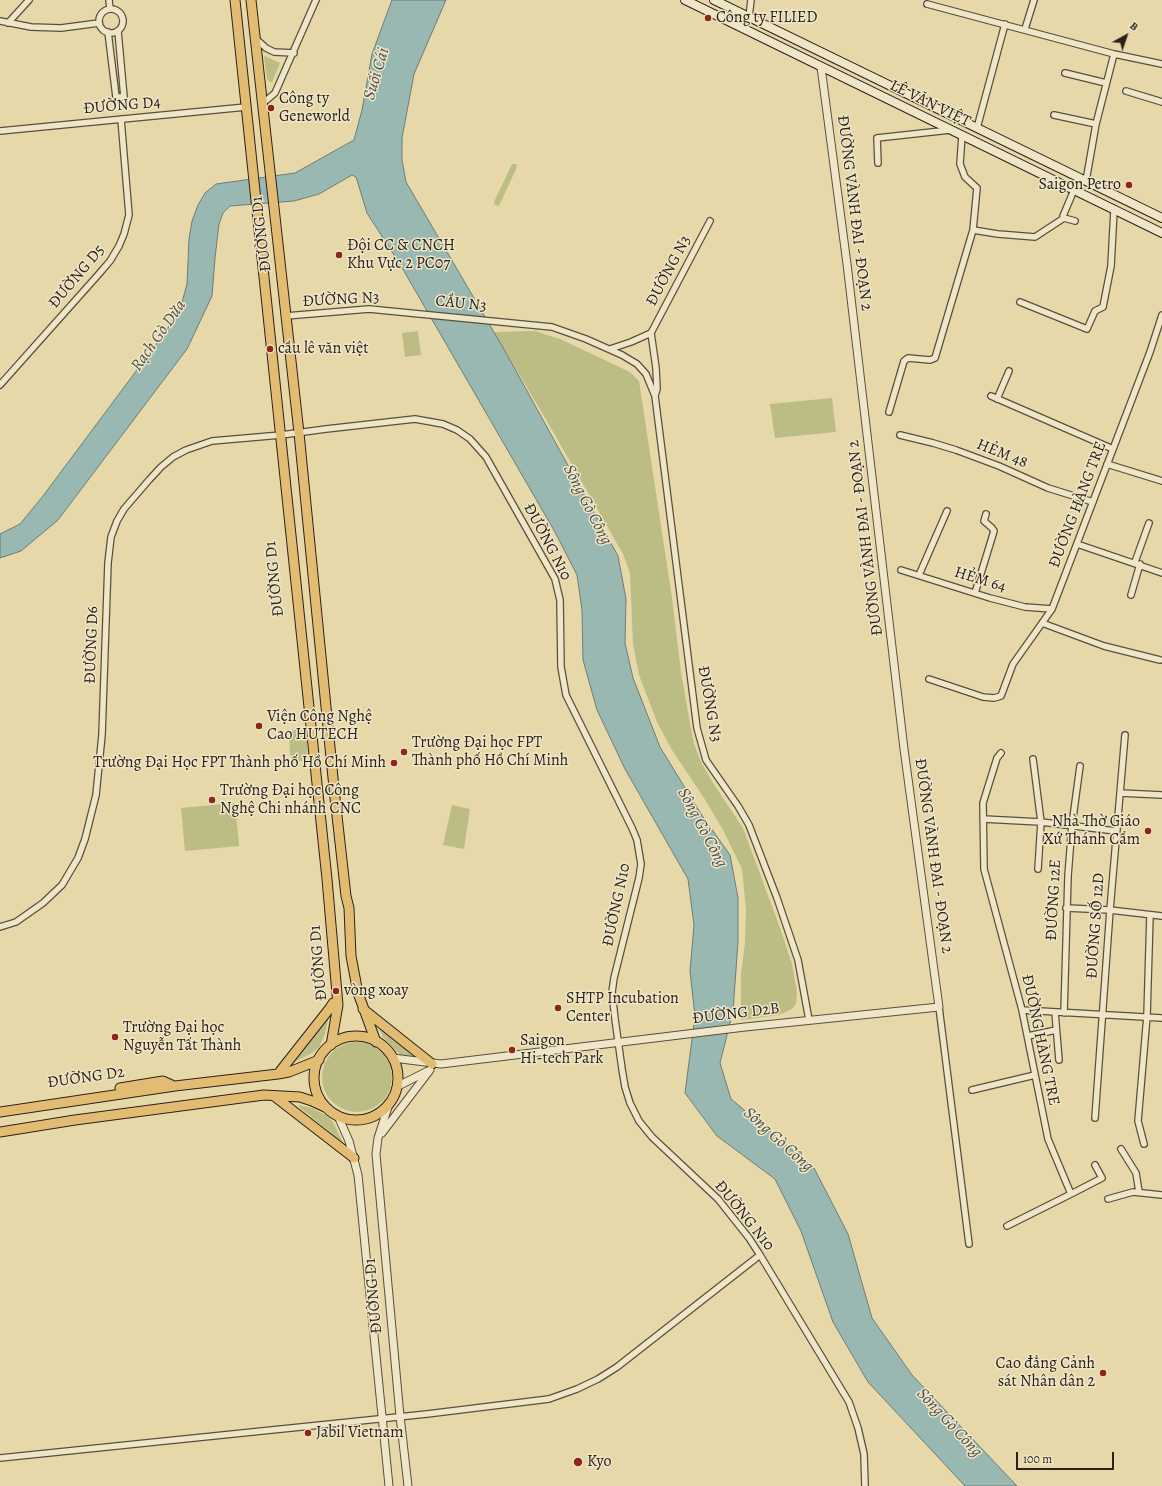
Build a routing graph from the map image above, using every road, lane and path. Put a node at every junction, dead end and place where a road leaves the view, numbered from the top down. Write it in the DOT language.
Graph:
graph roads {
  1 [pos="29,0"];
  2 [pos="109,0"];
  3 [pos="232,0"];
  4 [pos="235,0"];
  5 [pos="251,0"];
  6 [pos="254,0"];
  7 [pos="316,0"];
  8 [pos="685,0"];
  9 [pos="714,0"];
  10 [pos="751,0"];
  11 [pos="1034,0"];
  12 [pos="927,4"];
  13 [pos="110,9"];
  14 [pos="749,17"];
  15 [pos="253,18"];
  16 [pos="0,21"];
  17 [pos="237,21"];
  18 [pos="8,23"];
  19 [pos="99,23"];
  20 [pos="1005,24"];
  21 [pos="1025,29"];
  22 [pos="118,31"];
  23 [pos="748,31"];
  24 [pos="108,32"];
  25 [pos="255,38"];
  26 [pos="294,53"];
  27 [pos="1114,54"];
  28 [pos="1162,64"];
  29 [pos="821,66"];
  30 [pos="1065,73"];
  31 [pos="1106,83"];
  32 [pos="1126,91"];
  33 [pos="1162,102"];
  34 [pos="262,104"];
  35 [pos="246,106"];
  36 [pos="1054,115"];
  37 [pos="121,119"];
  38 [pos="1096,124"];
  39 [pos="977,128"];
  40 [pos="951,130"];
  41 [pos="0,131"];
  42 [pos="962,135"];
  43 [pos="878,163"];
  44 [pos="1086,181"];
  45 [pos="1074,190"];
  46 [pos="1114,210"];
  47 [pos="1064,218"];
  48 [pos="1162,218"];
  49 [pos="1075,221"];
  50 [pos="710,222"];
  51 [pos="973,230"];
  52 [pos="1162,233"];
  53 [pos="1020,302"];
  54 [pos="421,313"];
  55 [pos="286,316"];
  56 [pos="1162,316"];
  57 [pos="498,321"];
  58 [pos="651,333"];
  59 [pos="610,349"];
  60 [pos="1009,371"];
  61 [pos="0,385"];
  62 [pos="655,396"];
  63 [pos="890,412"];
  64 [pos="299,433"];
  65 [pos="900,435"];
  66 [pos="280,436"];
  67 [pos="1113,448"];
  68 [pos="1108,464"];
  69 [pos="1162,481"];
  70 [pos="1093,502"];
  71 [pos="947,511"];
  72 [pos="986,514"];
  73 [pos="1149,523"];
  74 [pos="1077,544"];
  75 [pos="1138,563"];
  76 [pos="900,570"];
  77 [pos="1162,573"];
  78 [pos="919,575"];
  79 [pos="975,593"];
  80 [pos="1131,595"];
  81 [pos="1052,609"];
  82 [pos="1042,623"];
  83 [pos="1160,660"];
  84 [pos="322,676"];
  85 [pos="306,677"];
  86 [pos="929,679"];
  87 [pos="1125,735"];
  88 [pos="1001,753"];
  89 [pos="1033,759"];
  90 [pos="1080,766"];
  91 [pos="1120,793"];
  92 [pos="1162,795"];
  93 [pos="983,819"];
  94 [pos="1041,822"];
  95 [pos="1072,825"];
  96 [pos="1116,831"];
  97 [pos="1038,869"];
  98 [pos="327,879"];
  99 [pos="1066,908"];
  100 [pos="1110,910"];
  101 [pos="1150,915"];
  102 [pos="1162,916"];
  103 [pos="0,927"];
  104 [pos="333,1002"];
  105 [pos="939,1007"];
  106 [pos="362,1008"];
  107 [pos="1022,1010"];
  108 [pos="1055,1012"];
  109 [pos="1064,1013"];
  110 [pos="336,1014"];
  111 [pos="1103,1014"];
  112 [pos="1147,1016"];
  113 [pos="1162,1018"];
  114 [pos="809,1020"];
  115 [pos="1056,1030"];
  116 [pos="1028,1036"];
  117 [pos="376,1042"];
  118 [pos="618,1043"];
  119 [pos="331,1045"];
  120 [pos="393,1058"];
  121 [pos="319,1060"];
  122 [pos="1058,1060"];
  123 [pos="434,1066"];
  124 [pos="278,1074"];
  125 [pos="1035,1075"];
  126 [pos="175,1086"];
  127 [pos="398,1086"];
  128 [pos="972,1090"];
  129 [pos="274,1096"];
  130 [pos="390,1104"];
  131 [pos="0,1106"];
  132 [pos="327,1108"];
  133 [pos="0,1112"];
  134 [pos="338,1116"];
  135 [pos="90,1118"];
  136 [pos="1095,1118"];
  137 [pos="0,1132"];
  138 [pos="378,1138"];
  139 [pos="0,1139"];
  140 [pos="1144,1144"];
  141 [pos="1121,1149"];
  142 [pos="354,1158"];
  143 [pos="1095,1165"];
  144 [pos="1139,1192"];
  145 [pos="1071,1194"];
  146 [pos="1162,1195"];
  147 [pos="1108,1199"];
  148 [pos="1007,1226"];
  149 [pos="969,1244"];
  150 [pos="760,1255"];
  151 [pos="400,1416"];
  152 [pos="381,1418"];
  153 [pos="0,1458"];
  154 [pos="388,1486"];
  155 [pos="408,1486"];
  156 [pos="865,1486"];
  1 -- 18 [label="street"];
  2 -- 13 [label="street"];
  3 -- 17 [label="main road"];
  4 -- 17 [label="main road, ĐƯỜNG D1"];
  5 -- 15 [label="main road, ĐƯỜNG D1"];
  6 -- 15 [label="main road"];
  7 -- 26 [label="street"];
  8 -- 23 [label="main road, LÊ VĂN VIỆT"];
  9 -- 14 [label="main road, LÊ VĂN VIỆT"];
  10 -- 14 [label="street"];
  11 -- 21 [label="street"];
  12 -- 20 [label="street"];
  13 -- 19 [label="street"];
  13 -- 22 [label="street"];
  14 -- 23 [label="main road"];
  14 -- 39 [label="main road, LÊ VĂN VIỆT"];
  15 -- 25 [label="main road, ĐƯỜNG D1"];
  16 -- 18 [label="street"];
  17 -- 35 [label="main road, ĐƯỜNG D1"];
  18 -- 19 [label="street"];
  19 -- 24 [label="street"];
  20 -- 21 [label="street"];
  20 -- 39 [label="street"];
  21 -- 27 [label="street"];
  22 -- 24 [label="street"];
  22 -- 24 [label="street"];
  23 -- 29 [label="main road, LÊ VĂN VIỆT"];
  25 -- 26 [label="street"];
  25 -- 34 [label="main road, ĐƯỜNG D1"];
  26 -- 34 [label="street"];
  27 -- 28 [label="street"];
  27 -- 31 [label="street"];
  29 -- 40 [label="main road, LÊ VĂN VIỆT"];
  29 -- 105 [label="street, ĐƯỜNG VÀNH ĐAI - ĐOẠN 2"];
  30 -- 31 [label="street"];
  31 -- 38 [label="street"];
  32 -- 33 [label="street"];
  34 -- 55 [label="main road, ĐƯỜNG D1"];
  35 -- 37 [label="street, ĐƯỜNG D4"];
  35 -- 66 [label="main road, ĐƯỜNG D1"];
  36 -- 38 [label="street"];
  37 -- 41 [label="street, ĐƯỜNG D4"];
  37 -- 61 [label="street, ĐƯỜNG D5"];
  38 -- 44 [label="street"];
  39 -- 44 [label="main road, LÊ VĂN VIỆT"];
  40 -- 42 [label="main road, LÊ VĂN VIỆT"];
  40 -- 43 [label="street"];
  42 -- 45 [label="main road, LÊ VĂN VIỆT"];
  42 -- 51 [label="street"];
  44 -- 48 [label="main road, LÊ VĂN VIỆT"];
  45 -- 46 [label="main road, LÊ VĂN VIỆT"];
  45 -- 47 [label="street"];
  46 -- 52 [label="main road, LÊ VĂN VIỆT"];
  46 -- 53 [label="street"];
  47 -- 49 [label="street"];
  47 -- 51 [label="street"];
  50 -- 58 [label="street, ĐƯỜNG N3"];
  51 -- 63 [label="street"];
  54 -- 55 [label="street, ĐƯỜNG N3"];
  54 -- 57 [label="street, CẦU N3"];
  55 -- 64 [label="main road, ĐƯỜNG D1"];
  56 -- 67 [label="street, ĐƯỜNG HÀNG TRE"];
  57 -- 59 [label="street, ĐƯỜNG N3"];
  58 -- 59 [label="street"];
  58 -- 62 [label="street, ĐƯỜNG N3"];
  59 -- 62 [label="street, ĐƯỜNG N3"];
  60 -- 67 [label="street"];
  62 -- 114 [label="street, ĐƯỜNG N3"];
  64 -- 66 [label="street, ĐƯỜNG N10"];
  64 -- 84 [label="main road, ĐƯỜNG D1"];
  64 -- 118 [label="street, ĐƯỜNG N10"];
  65 -- 70 [label="street, HẺM 48"];
  66 -- 85 [label="main road, ĐƯỜNG D1"];
  66 -- 103 [label="street, ĐƯỜNG D6"];
  67 -- 68 [label="street, ĐƯỜNG HÀNG TRE"];
  68 -- 69 [label="street"];
  68 -- 70 [label="street, ĐƯỜNG HÀNG TRE"];
  70 -- 74 [label="street, ĐƯỜNG HÀNG TRE"];
  71 -- 78 [label="street"];
  72 -- 79 [label="street"];
  73 -- 75 [label="street"];
  74 -- 75 [label="street"];
  74 -- 81 [label="street, ĐƯỜNG HÀNG TRE"];
  75 -- 77 [label="street"];
  75 -- 80 [label="street"];
  76 -- 78 [label="street, HẺM 64"];
  78 -- 79 [label="street, HẺM 64"];
  79 -- 81 [label="street, HẺM 64"];
  81 -- 82 [label="street, ĐƯỜNG HÀNG TRE"];
  82 -- 83 [label="street"];
  82 -- 86 [label="street, ĐƯỜNG HÀNG TRE"];
  84 -- 85 [label="main road"];
  84 -- 106 [label="main road, ĐƯỜNG D1"];
  85 -- 98 [label="main road, ĐƯỜNG D1"];
  87 -- 91 [label="street, ĐƯỜNG SỐ 12D"];
  88 -- 93 [label="street, ĐƯỜNG HÀNG TRE"];
  89 -- 94 [label="street"];
  90 -- 95 [label="street, ĐƯỜNG 12E"];
  91 -- 92 [label="street"];
  91 -- 96 [label="street, ĐƯỜNG SỐ 12D"];
  93 -- 94 [label="street"];
  93 -- 107 [label="street, ĐƯỜNG HÀNG TRE"];
  94 -- 95 [label="street"];
  94 -- 97 [label="street"];
  95 -- 96 [label="street"];
  95 -- 99 [label="street, ĐƯỜNG 12E"];
  96 -- 100 [label="street, ĐƯỜNG SỐ 12D"];
  98 -- 104 [label="main road, ĐƯỜNG D1"];
  98 -- 110 [label="main road, ĐƯỜNG D1"];
  99 -- 100 [label="street"];
  99 -- 109 [label="street, ĐƯỜNG 12E"];
  100 -- 101 [label="street"];
  100 -- 111 [label="street, ĐƯỜNG SỐ 12D"];
  101 -- 102 [label="street"];
  101 -- 112 [label="street"];
  104 -- 110 [label="main road, ĐƯỜNG D1"];
  104 -- 124 [label="main road"];
  105 -- 114 [label="street, ĐƯỜNG D2B"];
  105 -- 149 [label="street"];
  106 -- 117 [label="main road, ĐƯỜNG D1"];
  106 -- 123 [label="main road"];
  107 -- 108 [label="street"];
  107 -- 116 [label="street, ĐƯỜNG HÀNG TRE"];
  108 -- 109 [label="street"];
  108 -- 115 [label="street"];
  109 -- 111 [label="street"];
  110 -- 119 [label="main road, ĐƯỜNG D1"];
  111 -- 112 [label="street"];
  111 -- 136 [label="street, ĐƯỜNG SỐ 12D"];
  112 -- 113 [label="street"];
  112 -- 140 [label="street"];
  114 -- 118 [label="street, ĐƯỜNG D2B"];
  115 -- 116 [label="street"];
  115 -- 122 [label="street"];
  116 -- 125 [label="street, ĐƯỜNG HÀNG TRE"];
  117 -- 119 [label="main road"];
  117 -- 120 [label="main road"];
  118 -- 123 [label="street, ĐƯỜNG D2B"];
  118 -- 150 [label="street, ĐƯỜNG N10"];
  119 -- 121 [label="main road"];
  120 -- 123 [label="street, ĐƯỜNG D2B"];
  120 -- 127 [label="main road"];
  121 -- 124 [label="main road, ĐƯỜNG D2"];
  121 -- 132 [label="main road"];
  123 -- 127 [label="street, ĐƯỜNG D2B"];
  123 -- 138 [label="street"];
  124 -- 126 [label="main road, ĐƯỜNG D2"];
  125 -- 128 [label="street"];
  125 -- 145 [label="street, ĐƯỜNG HÀNG TRE"];
  126 -- 131 [label="main road, ĐƯỜNG D2"];
  126 -- 133 [label="main road, ĐƯỜNG D2"];
  127 -- 130 [label="main road"];
  129 -- 132 [label="main road"];
  129 -- 135 [label="main road"];
  129 -- 142 [label="main road"];
  130 -- 134 [label="main road"];
  130 -- 138 [label="street, ĐƯỜNG D1"];
  132 -- 134 [label="main road"];
  134 -- 142 [label="street, ĐƯỜNG D1"];
  135 -- 137 [label="main road"];
  135 -- 139 [label="main road"];
  138 -- 151 [label="street, ĐƯỜNG D1"];
  141 -- 144 [label="street"];
  142 -- 152 [label="street, ĐƯỜNG D1"];
  143 -- 145 [label="street"];
  144 -- 146 [label="street"];
  144 -- 147 [label="street"];
  145 -- 148 [label="street"];
  150 -- 151 [label="street"];
  150 -- 156 [label="street, ĐƯỜNG N10"];
  151 -- 152 [label="street"];
  151 -- 155 [label="street, ĐƯỜNG D1"];
  152 -- 153 [label="street"];
  152 -- 154 [label="street, ĐƯỜNG D1"];
}
